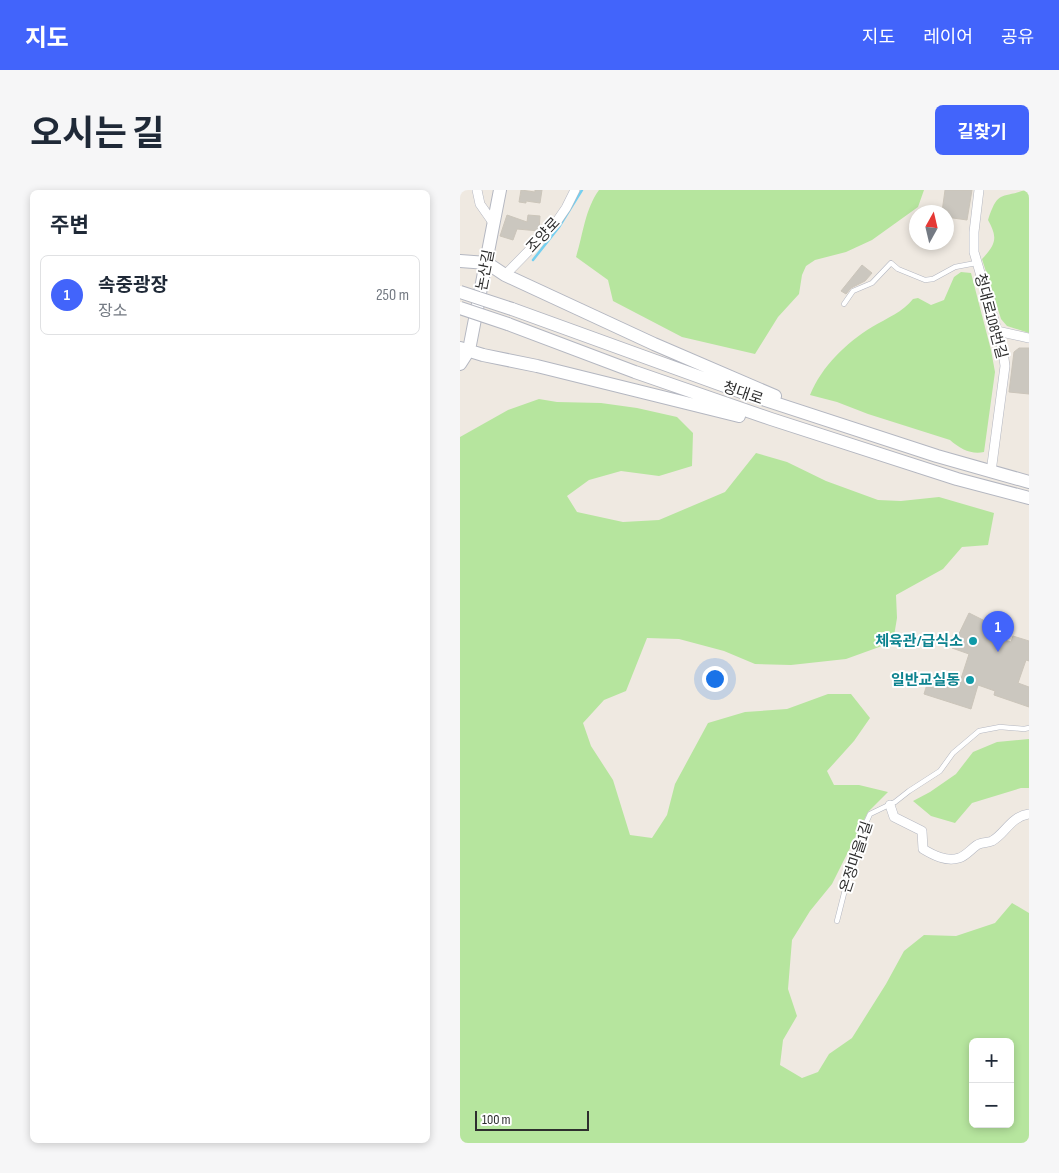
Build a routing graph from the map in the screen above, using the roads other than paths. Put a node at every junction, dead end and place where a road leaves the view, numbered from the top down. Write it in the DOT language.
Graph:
graph roads {
  1 [pos="477,190"];
  2 [pos="500,190"];
  3 [pos="575,190"];
  4 [pos="979,190"];
  5 [pos="494,224"];
  6 [pos="460,261"];
  7 [pos="486,263"];
  8 [pos="976,263"];
  9 [pos="505,275"];
  10 [pos="460,292"];
  11 [pos="844,304"];
  12 [pos="460,308"];
  13 [pos="997,331"];
  14 [pos="1029,338"];
  15 [pos="465,349"];
  16 [pos="460,364"];
  17 [pos="841,424"];
  18 [pos="834,439"];
  19 [pos="991,472"];
  20 [pos="1029,482"];
  21 [pos="976,484"];
  22 [pos="1029,498"];
  23 [pos="1029,506"];
  24 [pos="1029,728"];
  25 [pos="890,805"];
  26 [pos="1029,814"];
  27 [pos="837,921"];
  1 -- 5 [label="street"];
  2 -- 5 [label="street, 논산길"];
  3 -- 9 [label="street, 조양로"];
  4 -- 8 [label="street, 청대로108번길"];
  5 -- 7 [label="street, 논산길"];
  6 -- 7 [label="street"];
  7 -- 9 [label="street"];
  7 -- 15 [label="street, 논산길"];
  8 -- 11 [label="lane"];
  8 -- 13 [label="street, 청대로108번길"];
  9 -- 17 [label="street"];
  10 -- 17 [label="street, 청대로, bridge"];
  12 -- 18 [label="street, 청대로, bridge"];
  13 -- 14 [label="street"];
  13 -- 19 [label="street, 청대로108번길"];
  15 -- 16 [label="street"];
  15 -- 18 [label="street"];
  17 -- 19 [label="street, 청대로"];
  18 -- 21 [label="street, 청대로"];
  19 -- 20 [label="street, 청대로"];
  21 -- 22 [label="street, 청대로"];
  21 -- 23 [label="street"];
  24 -- 25 [label="lane, 온정마을1길"];
  25 -- 26 [label="street, 온정마을1길"];
  25 -- 27 [label="lane, 온정마을1길"];
}
